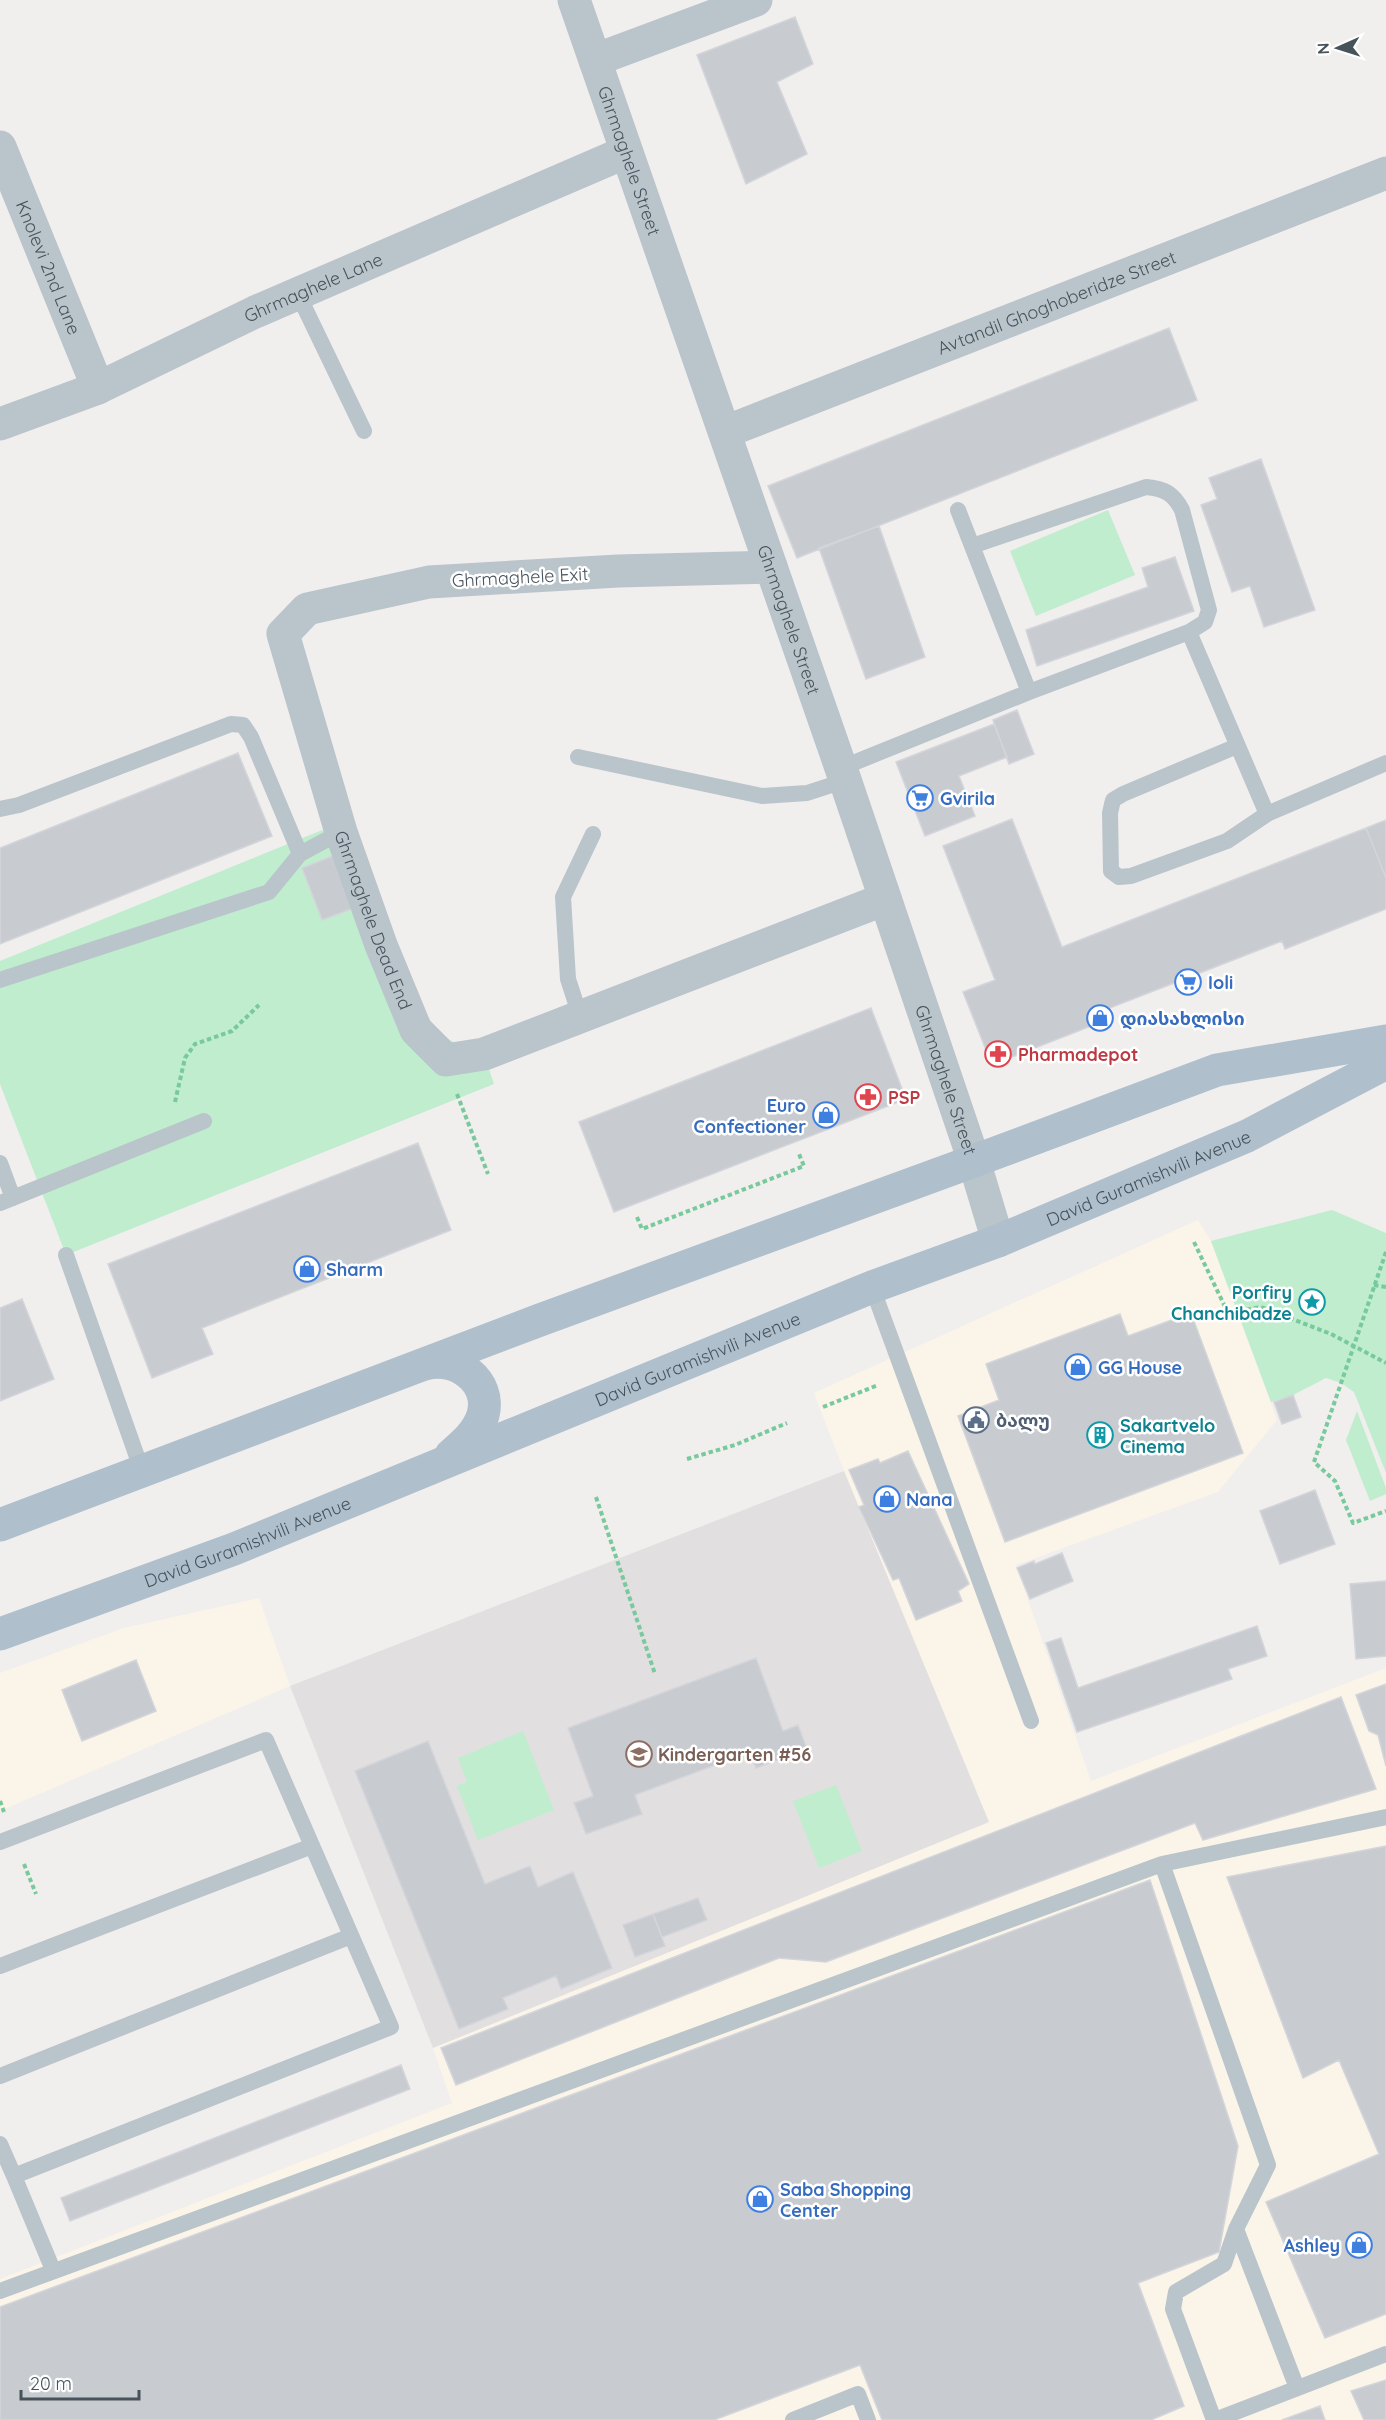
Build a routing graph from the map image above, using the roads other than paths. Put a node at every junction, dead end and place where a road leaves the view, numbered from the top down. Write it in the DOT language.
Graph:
graph roads {
  1 [pos="574,0"];
  2 [pos="756,0"];
  3 [pos="595,60"];
  4 [pos="0,147"];
  5 [pos="626,152"];
  6 [pos="1386,173"];
  7 [pos="298,294"];
  8 [pos="98,388"];
  9 [pos="0,424"];
  10 [pos="364,431"];
  11 [pos="725,432"];
  12 [pos="958,510"];
  13 [pos="972,546"];
  14 [pos="771,567"];
  15 [pos="1189,632"];
  16 [pos="283,634"];
  17 [pos="1029,692"];
  18 [pos="1237,746"];
  19 [pos="578,757"];
  20 [pos="1386,763"];
  21 [pos="843,774"];
  22 [pos="0,809"];
  23 [pos="1267,814"];
  24 [pos="341,832"];
  25 [pos="593,834"];
  26 [pos="300,855"];
  27 [pos="885,899"];
  28 [pos="0,980"];
  29 [pos="580,1016"];
  30 [pos="1386,1041"];
  31 [pos="1386,1063"];
  32 [pos="204,1121"];
  33 [pos="974,1161"];
  34 [pos="0,1163"];
  35 [pos="7,1200"];
  36 [pos="998,1240"];
  37 [pos="66,1255"];
  38 [pos="872,1287"];
  39 [pos="418,1366"];
  40 [pos="445,1461"];
  41 [pos="142,1472"];
  42 [pos="0,1525"];
  43 [pos="0,1634"];
  44 [pos="1031,1721"];
  45 [pos="1386,1817"];
  46 [pos="0,1842"];
  47 [pos="312,1846"];
  48 [pos="1162,1864"];
  49 [pos="351,1936"];
  50 [pos="0,1966"];
  51 [pos="0,2076"];
  52 [pos="0,2144"];
  53 [pos="8,2171"];
  54 [pos="1236,2229"];
  55 [pos="53,2270"];
  56 [pos="0,2291"];
  57 [pos="1385,2353"];
  58 [pos="1297,2388"];
  59 [pos="793,2420"];
  60 [pos="868,2420"];
  61 [pos="1214,2420"];
  1 -- 3 [label="street, Ghrmaghele Street"];
  2 -- 3 [label="street"];
  3 -- 5 [label="street, Ghrmaghele Street"];
  4 -- 8 [label="street, Knolevi 2nd Lane"];
  5 -- 7 [label="street, Ghrmaghele Lane"];
  5 -- 11 [label="street, Ghrmaghele Street"];
  6 -- 11 [label="street, Avtandil Ghoghoberidze Street"];
  7 -- 8 [label="street, Ghrmaghele Lane"];
  7 -- 10 [label="lane"];
  8 -- 9 [label="street, Ghrmaghele Lane"];
  11 -- 14 [label="street, Ghrmaghele Street"];
  12 -- 13 [label="lane"];
  13 -- 15 [label="lane"];
  13 -- 17 [label="lane"];
  14 -- 16 [label="street, Ghrmaghele Exit"];
  14 -- 21 [label="street, Ghrmaghele Street"];
  15 -- 17 [label="lane"];
  15 -- 18 [label="lane"];
  16 -- 24 [label="street, Ghrmaghele Dead End"];
  17 -- 21 [label="lane"];
  18 -- 23 [label="lane"];
  18 -- 23 [label="lane"];
  19 -- 21 [label="lane"];
  20 -- 23 [label="lane"];
  21 -- 27 [label="street, Ghrmaghele Street"];
  22 -- 26 [label="lane"];
  24 -- 26 [label="lane"];
  24 -- 29 [label="street, Ghrmaghele Dead End"];
  25 -- 29 [label="lane"];
  26 -- 28 [label="lane"];
  27 -- 29 [label="street, Ghrmaghele Dead End"];
  27 -- 33 [label="street, Ghrmaghele Street"];
  30 -- 33 [label="main road"];
  31 -- 36 [label="main road, David Guramishvili Avenue"];
  32 -- 35 [label="lane"];
  33 -- 36 [label="street, Ghrmaghele Street"];
  33 -- 39 [label="main road"];
  34 -- 35 [label="lane"];
  36 -- 38 [label="main road, David Guramishvili Avenue"];
  37 -- 41 [label="lane"];
  38 -- 40 [label="main road, David Guramishvili Avenue"];
  38 -- 44 [label="lane"];
  39 -- 40 [label="main road"];
  39 -- 41 [label="main road"];
  40 -- 43 [label="main road, David Guramishvili Avenue"];
  41 -- 42 [label="main road"];
  45 -- 48 [label="lane"];
  46 -- 47 [label="lane"];
  47 -- 49 [label="lane"];
  47 -- 50 [label="lane"];
  48 -- 54 [label="lane"];
  48 -- 55 [label="lane"];
  49 -- 51 [label="lane"];
  49 -- 53 [label="lane"];
  52 -- 53 [label="lane"];
  53 -- 55 [label="lane"];
  54 -- 58 [label="lane"];
  54 -- 61 [label="lane"];
  55 -- 56 [label="lane"];
  57 -- 58 [label="lane"];
  58 -- 61 [label="lane"];
  59 -- 60 [label="lane"];
}
